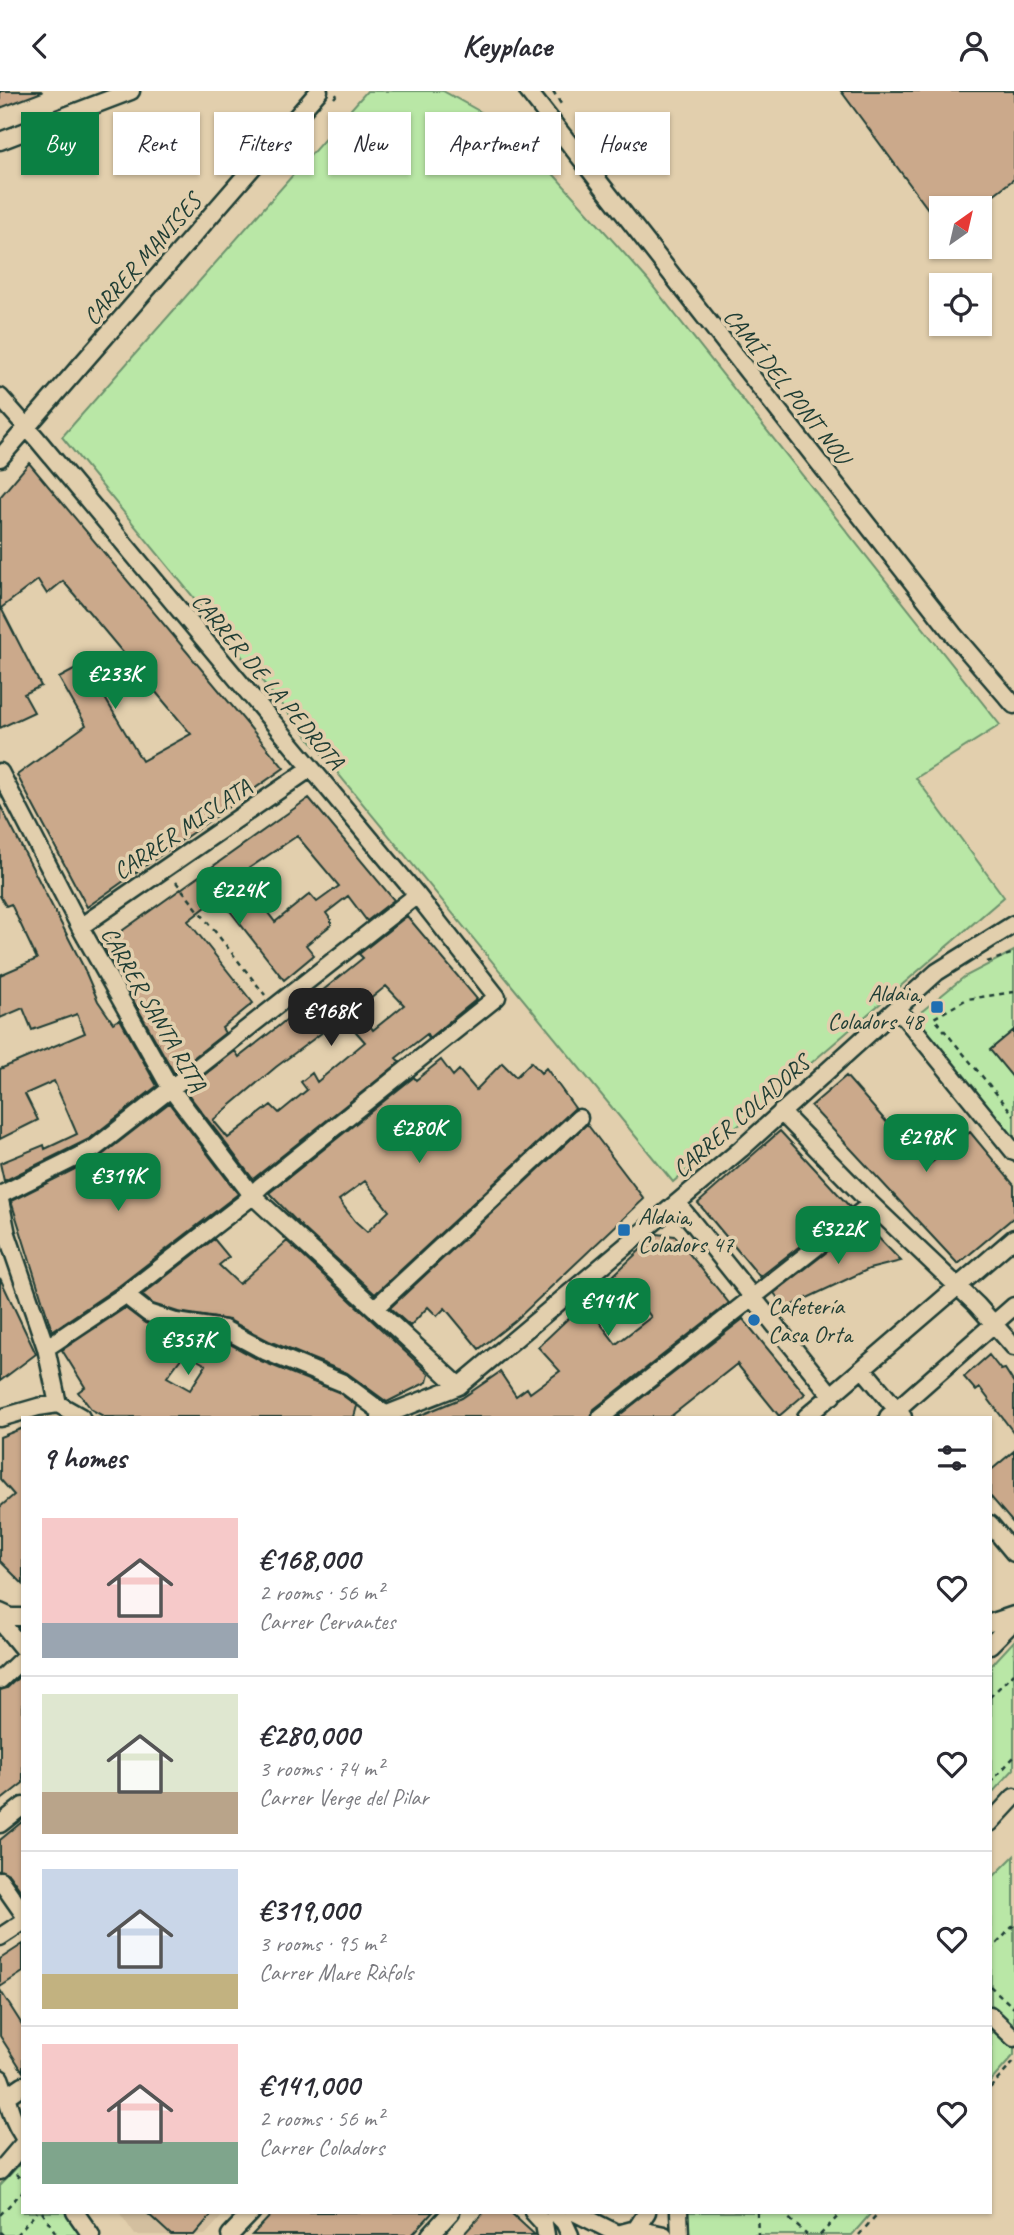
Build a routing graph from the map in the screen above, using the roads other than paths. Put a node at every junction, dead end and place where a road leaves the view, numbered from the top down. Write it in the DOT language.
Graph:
graph roads {
  1 [pos="131,91"];
  2 [pos="319,91"];
  3 [pos="528,91"];
  4 [pos="0,141"];
  5 [pos="0,397"];
  6 [pos="26,427"];
  7 [pos="0,458"];
  8 [pos="1014,705"];
  9 [pos="311,768"];
  10 [pos="0,772"];
  11 [pos="417,895"];
  12 [pos="1014,924"];
  13 [pos="80,927"];
  14 [pos="1014,936"];
  15 [pos="980,945"];
  16 [pos="897,1008"];
  17 [pos="171,1089"];
  18 [pos="781,1112"];
  19 [pos="579,1118"];
  20 [pos="1014,1152"];
  21 [pos="252,1195"];
  22 [pos="0,1198"];
  23 [pos="677,1203"];
  24 [pos="871,1204"];
  25 [pos="4,1236"];
  26 [pos="1014,1238"];
  27 [pos="958,1288"];
  28 [pos="125,1295"];
  29 [pos="754,1298"];
  30 [pos="1014,1306"];
  31 [pos="374,1308"];
  32 [pos="994,1324"];
  33 [pos="1014,1347"];
  34 [pos="46,1348"];
  35 [pos="863,1369"];
  36 [pos="459,1387"];
  37 [pos="832,1396"];
  38 [pos="58,1404"];
  39 [pos="896,1415"];
  40 [pos="79,1416"];
  41 [pos="383,1416"];
  42 [pos="602,1416"];
  43 [pos="807,1416"];
  44 [pos="0,1418"];
  45 [pos="992,1526"];
  46 [pos="1014,1553"];
  47 [pos="0,1612"];
  48 [pos="1014,1615"];
  49 [pos="21,1617"];
  50 [pos="0,1621"];
  51 [pos="1014,1621"];
  52 [pos="992,1622"];
  53 [pos="992,1643"];
  54 [pos="21,1647"];
  55 [pos="21,1660"];
  56 [pos="0,1680"];
  57 [pos="1014,1797"];
  58 [pos="21,1808"];
  59 [pos="992,1821"];
  60 [pos="0,1824"];
  61 [pos="0,1880"];
  62 [pos="21,1910"];
  63 [pos="21,1923"];
  64 [pos="0,1937"];
  65 [pos="992,2017"];
  66 [pos="1014,2038"];
  67 [pos="0,2078"];
  68 [pos="21,2086"];
  69 [pos="7,2096"];
  70 [pos="21,2133"];
  71 [pos="21,2146"];
  72 [pos="0,2171"];
  73 [pos="76,2214"];
  74 [pos="250,2214"];
  75 [pos="449,2214"];
  76 [pos="579,2214"];
  77 [pos="585,2214"];
  78 [pos="604,2214"];
  79 [pos="646,2214"];
  80 [pos="679,2214"];
  81 [pos="544,2221"];
  82 [pos="636,2229"];
  83 [pos="615,2234"];
  84 [pos="91,2235"];
  85 [pos="230,2235"];
  86 [pos="430,2235"];
  87 [pos="570,2235"];
  88 [pos="664,2235"];
  89 [pos="680,2235"];
  1 -- 4 [label="street"];
  2 -- 6 [label="street, CARRER MANISES"];
  3 -- 8 [label="street, CAMÍ DEL PONT NOU"];
  5 -- 6 [label="street, CARRER DE LA PEDROTA"];
  6 -- 7 [label="street, CARRER MANISES"];
  6 -- 9 [label="street, CARRER DE LA PEDROTA"];
  9 -- 11 [label="street, CARRER DE LA PEDROTA"];
  9 -- 13 [label="street, CARRER MISLATA"];
  10 -- 13 [label="street, CARRER SANTA RITA"];
  11 -- 17 [label="street"];
  11 -- 21 [label="street, CARRER DE LA PEDROTA"];
  12 -- 15 [label="street, CARRER COLADORS"];
  13 -- 17 [label="street, CARRER SANTA RITA"];
  14 -- 15 [label="street"];
  15 -- 16 [label="street, CARRER COLADORS"];
  16 -- 18 [label="street, CARRER COLADORS"];
  16 -- 20 [label="street"];
  17 -- 21 [label="street, CARRER SANTA RITA"];
  17 -- 22 [label="street"];
  18 -- 23 [label="street, CARRER COLADORS"];
  18 -- 24 [label="street"];
  19 -- 31 [label="street"];
  21 -- 28 [label="street"];
  21 -- 31 [label="street, CARRER SANTA RITA"];
  22 -- 25 [label="street"];
  23 -- 29 [label="street"];
  23 -- 36 [label="street, CARRER COLADORS"];
  24 -- 27 [label="street"];
  24 -- 29 [label="street"];
  25 -- 34 [label="street"];
  26 -- 27 [label="street"];
  27 -- 32 [label="street"];
  27 -- 35 [label="street"];
  28 -- 34 [label="street"];
  28 -- 41 [label="street"];
  29 -- 37 [label="street"];
  29 -- 42 [label="street"];
  30 -- 32 [label="street"];
  31 -- 36 [label="street, CARRER SANTA RITA"];
  32 -- 33 [label="street"];
  32 -- 39 [label="street"];
  34 -- 38 [label="street"];
  35 -- 37 [label="street"];
  35 -- 39 [label="street"];
  36 -- 41 [label="street, CARRER COLADORS"];
  37 -- 43 [label="street"];
  38 -- 40 [label="street"];
  38 -- 44 [label="street"];
  45 -- 46 [label="street"];
  47 -- 49 [label="street"];
  48 -- 52 [label="street"];
  50 -- 54 [label="street"];
  51 -- 53 [label="street"];
  55 -- 56 [label="street"];
  57 -- 59 [label="street"];
  58 -- 60 [label="street"];
  61 -- 62 [label="street"];
  63 -- 64 [label="street"];
  65 -- 66 [label="street"];
  67 -- 69 [label="street"];
  68 -- 69 [label="street"];
  69 -- 70 [label="street"];
  71 -- 72 [label="street"];
  73 -- 84 [label="street"];
  74 -- 85 [label="street"];
  75 -- 86 [label="street"];
  76 -- 83 [label="street"];
  77 -- 78 [label="street"];
  79 -- 82 [label="street"];
  80 -- 89 [label="street"];
  81 -- 87 [label="street"];
  82 -- 83 [label="street"];
  82 -- 88 [label="street"];
}
